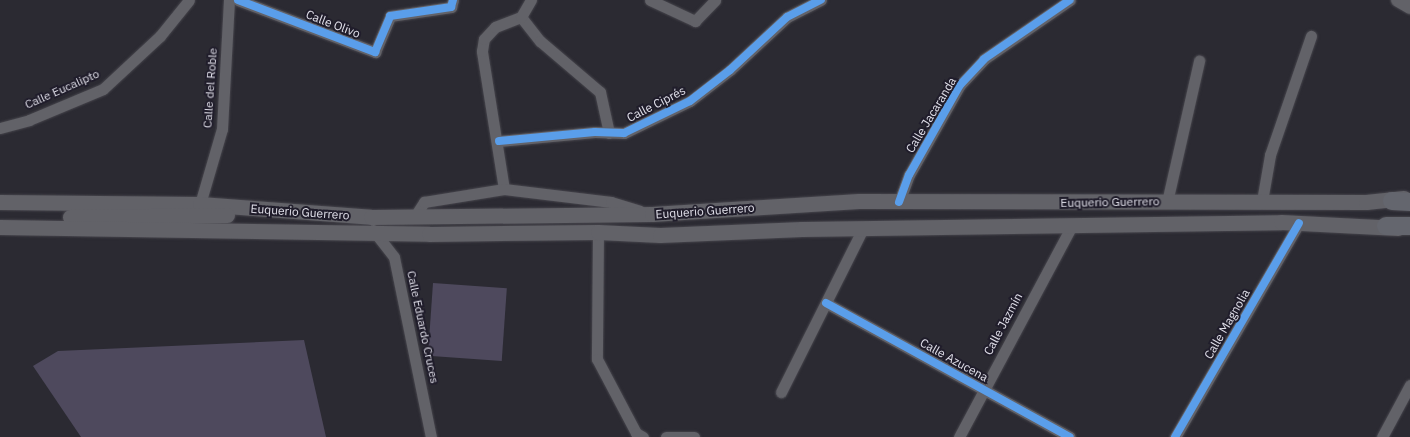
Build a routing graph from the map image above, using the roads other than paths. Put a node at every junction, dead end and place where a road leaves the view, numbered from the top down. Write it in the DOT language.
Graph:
graph roads {
  1 [pos="189,0"];
  2 [pos="229,0"];
  3 [pos="238,0"];
  4 [pos="453,0"];
  5 [pos="531,0"];
  6 [pos="650,0"];
  7 [pos="715,0"];
  8 [pos="821,0"];
  9 [pos="1070,0"];
  10 [pos="1398,0"];
  11 [pos="1410,7"];
  12 [pos="521,17"];
  13 [pos="1311,36"];
  14 [pos="1199,61"];
  15 [pos="0,128"];
  16 [pos="609,132"];
  17 [pos="498,141"];
  18 [pos="504,189"];
  19 [pos="1410,197"];
  20 [pos="1262,201"];
  21 [pos="1392,201"];
  22 [pos="0,202"];
  23 [pos="899,202"];
  24 [pos="1167,202"];
  25 [pos="1410,202"];
  26 [pos="200,204"];
  27 [pos="271,209"];
  28 [pos="652,214"];
  29 [pos="416,216"];
  30 [pos="0,218"];
  31 [pos="22,222"];
  32 [pos="1299,223"];
  33 [pos="1072,225"];
  34 [pos="1386,226"];
  35 [pos="1410,226"];
  36 [pos="0,227"];
  37 [pos="863,228"];
  38 [pos="373,230"];
  39 [pos="1410,230"];
  40 [pos="598,232"];
  41 [pos="826,303"];
  42 [pos="1410,385"];
  43 [pos="984,389"];
  44 [pos="781,392"];
  45 [pos="431,437"];
  46 [pos="643,437"];
  47 [pos="666,437"];
  48 [pos="694,437"];
  49 [pos="960,437"];
  50 [pos="1070,437"];
  51 [pos="1175,437"];
  52 [pos="1382,437"];
  1 -- 15 [label="street, Calle Eucalipto"];
  2 -- 26 [label="street, Calle del Roble"];
  3 -- 4 [label="street, Calle Olivo"];
  5 -- 12 [label="street"];
  6 -- 7 [label="street"];
  8 -- 16 [label="street, Calle Ciprés"];
  9 -- 23 [label="street, Calle Jacaranda"];
  10 -- 11 [label="street"];
  12 -- 16 [label="street"];
  12 -- 17 [label="street"];
  13 -- 20 [label="street"];
  14 -- 24 [label="street"];
  16 -- 17 [label="street, Calle Ciprés"];
  17 -- 18 [label="street"];
  18 -- 28 [label="street"];
  18 -- 29 [label="street"];
  19 -- 21 [label="main road, Euquerio Guerrero"];
  20 -- 21 [label="main road, Euquerio Guerrero"];
  20 -- 24 [label="main road, Euquerio Guerrero"];
  21 -- 25 [label="main road"];
  22 -- 26 [label="main road, Euquerio Guerrero"];
  23 -- 24 [label="main road, Euquerio Guerrero"];
  23 -- 28 [label="main road, Euquerio Guerrero"];
  26 -- 27 [label="main road, Euquerio Guerrero"];
  27 -- 29 [label="main road, Euquerio Guerrero"];
  27 -- 31 [label="main road"];
  28 -- 29 [label="main road, Euquerio Guerrero"];
  30 -- 31 [label="main road"];
  31 -- 36 [label="main road, Euquerio Guerrero"];
  31 -- 38 [label="main road, Euquerio Guerrero"];
  32 -- 33 [label="main road, Euquerio Guerrero"];
  32 -- 34 [label="main road, Euquerio Guerrero"];
  32 -- 51 [label="street, Calle Magnolia"];
  33 -- 37 [label="main road, Euquerio Guerrero"];
  33 -- 43 [label="street, Calle Jazmín"];
  34 -- 35 [label="main road"];
  34 -- 39 [label="main road, Euquerio Guerrero"];
  37 -- 40 [label="main road, Euquerio Guerrero"];
  37 -- 41 [label="street"];
  38 -- 40 [label="main road, Euquerio Guerrero"];
  38 -- 45 [label="street, Calle Eduardo Cruces"];
  40 -- 46 [label="street"];
  41 -- 43 [label="street, Calle Azucena"];
  41 -- 44 [label="street"];
  42 -- 52 [label="street"];
  43 -- 49 [label="street, Calle Jazmín"];
  43 -- 50 [label="street, Calle Azucena"];
  47 -- 48 [label="street"];
}
